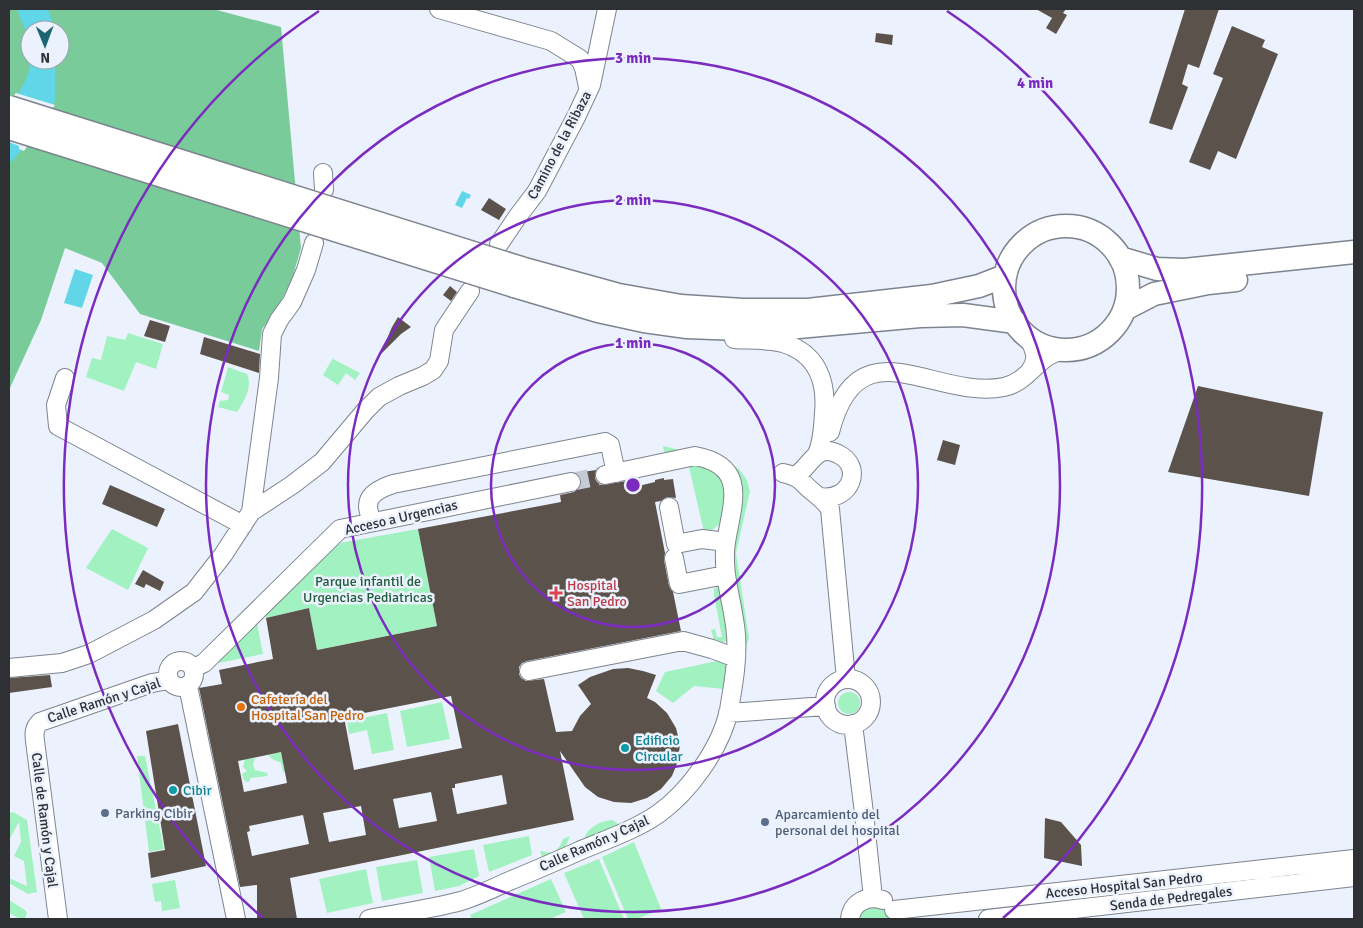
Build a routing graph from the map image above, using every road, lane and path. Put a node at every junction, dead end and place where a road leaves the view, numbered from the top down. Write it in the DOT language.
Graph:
graph roads {
  1 [pos="439,9"];
  2 [pos="607,9"];
  3 [pos="589,90"];
  4 [pos="9,107"];
  5 [pos="9,128"];
  6 [pos="314,243"];
  7 [pos="500,244"];
  8 [pos="1354,252"];
  9 [pos="1120,258"];
  10 [pos="1354,267"];
  11 [pos="1005,276"];
  12 [pos="518,277"];
  13 [pos="469,292"];
  14 [pos="1125,309"];
  15 [pos="598,311"];
  16 [pos="1022,330"];
  17 [pos="1064,350"];
  18 [pos="1028,374"];
  19 [pos="65,378"];
  20 [pos="829,436"];
  21 [pos="840,454"];
  22 [pos="800,467"];
  23 [pos="571,482"];
  24 [pos="814,492"];
  25 [pos="839,495"];
  26 [pos="668,507"];
  27 [pos="832,516"];
  28 [pos="247,518"];
  29 [pos="373,522"];
  30 [pos="726,542"];
  31 [pos="674,558"];
  32 [pos="725,575"];
  33 [pos="736,658"];
  34 [pos="9,668"];
  35 [pos="194,668"];
  36 [pos="529,671"];
  37 [pos="846,679"];
  38 [pos="169,680"];
  39 [pos="188,686"];
  40 [pos="826,706"];
  41 [pos="728,713"];
  42 [pos="40,722"];
  43 [pos="853,724"];
  44 [pos="1354,859"];
  45 [pos="1354,877"];
  46 [pos="873,898"];
  47 [pos="896,914"];
  48 [pos="58,919"];
  49 [pos="236,919"];
  50 [pos="369,919"];
  51 [pos="850,919"];
  52 [pos="988,919"];
  1 -- 3 [label="street"];
  2 -- 3 [label="street, Camino de la Ribaza"];
  3 -- 7 [label="street, Camino de la Ribaza"];
  4 -- 12 [label="main road, bridge"];
  5 -- 12 [label="main road, bridge"];
  6 -- 28 [label="street"];
  8 -- 9 [label="main road"];
  9 -- 11 [label="main road"];
  9 -- 14 [label="main road"];
  10 -- 14 [label="main road"];
  11 -- 12 [label="main road"];
  11 -- 16 [label="main road"];
  12 -- 15 [label="main road"];
  13 -- 28 [label="street"];
  14 -- 17 [label="main road"];
  15 -- 16 [label="main road"];
  15 -- 22 [label="street"];
  16 -- 17 [label="main road"];
  16 -- 18 [label="street"];
  17 -- 18 [label="street"];
  18 -- 20 [label="street"];
  19 -- 28 [label="street"];
  20 -- 21 [label="street"];
  20 -- 22 [label="street"];
  21 -- 22 [label="street"];
  21 -- 25 [label="street"];
  22 -- 24 [label="street"];
  23 -- 29 [label="street, Acceso a Urgencias"];
  24 -- 25 [label="street"];
  24 -- 27 [label="street"];
  25 -- 27 [label="street"];
  26 -- 30 [label="street"];
  27 -- 37 [label="street"];
  28 -- 34 [label="street"];
  29 -- 30 [label="street, Calle Ramón y Cajal"];
  29 -- 35 [label="street, Acceso a Urgencias"];
  30 -- 32 [label="street, Calle Ramón y Cajal"];
  31 -- 32 [label="street"];
  32 -- 33 [label="street, Calle Ramón y Cajal"];
  33 -- 36 [label="street"];
  33 -- 41 [label="street, Calle Ramón y Cajal"];
  35 -- 38 [label="street"];
  35 -- 39 [label="street"];
  37 -- 40 [label="street"];
  37 -- 43 [label="street"];
  38 -- 39 [label="street"];
  38 -- 42 [label="street, Calle Ramón y Cajal"];
  39 -- 49 [label="street"];
  40 -- 41 [label="street"];
  40 -- 43 [label="street"];
  41 -- 50 [label="street, Calle Ramón y Cajal"];
  42 -- 48 [label="street, Calle de Ramón y Cajal"];
  43 -- 46 [label="street"];
  44 -- 47 [label="street, Acceso Hospital San Pedro"];
  45 -- 52 [label="street, Senda de Pedregales"];
  46 -- 47 [label="street"];
  46 -- 51 [label="street"];
}
